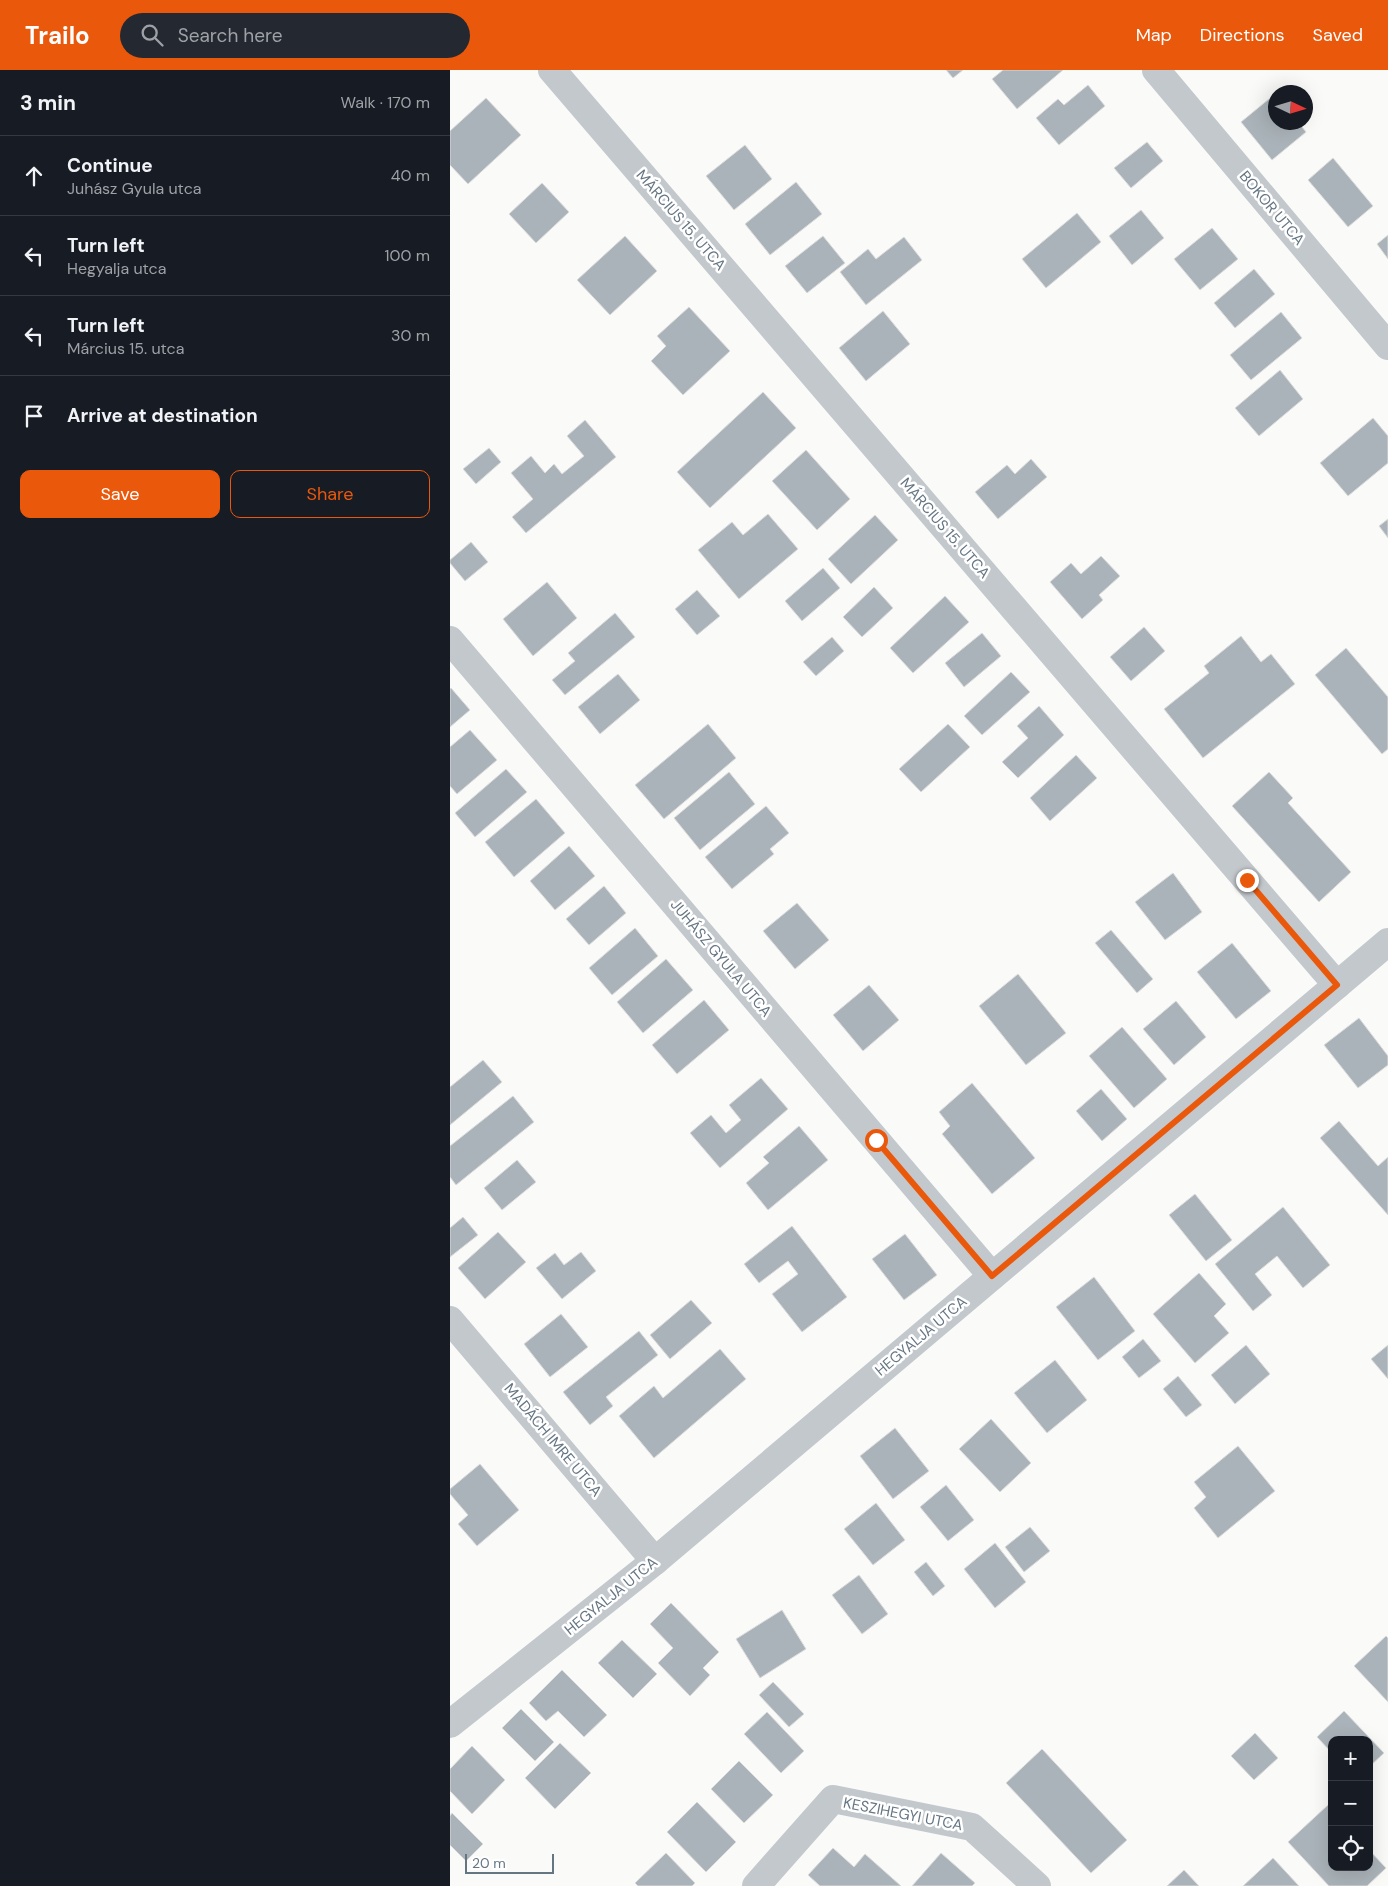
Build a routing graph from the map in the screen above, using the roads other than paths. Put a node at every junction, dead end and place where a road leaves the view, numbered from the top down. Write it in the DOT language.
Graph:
graph roads {
  1 [pos="552,70"];
  2 [pos="1156,70"];
  3 [pos="1388,346"];
  4 [pos="450,640"];
  5 [pos="1388,942"];
  6 [pos="1337,985"];
  7 [pos="992,1276"];
  8 [pos="450,1320"];
  9 [pos="655,1560"];
  10 [pos="450,1724"];
  11 [pos="756,1886"];
  12 [pos="1037,1886"];
  1 -- 6 [label="street, MÁRCIUS 15. UTCA"];
  2 -- 3 [label="street, BOKOR UTCA"];
  4 -- 7 [label="street, JUHÁSZ GYULA UTCA"];
  5 -- 6 [label="street, HEGYALJA UTCA"];
  6 -- 7 [label="street, HEGYALJA UTCA"];
  7 -- 9 [label="street, HEGYALJA UTCA"];
  8 -- 9 [label="street, MADÁCH IMRE UTCA"];
  9 -- 10 [label="street, HEGYALJA UTCA"];
  11 -- 12 [label="street, KESZIHEGYI UTCA"];
}
